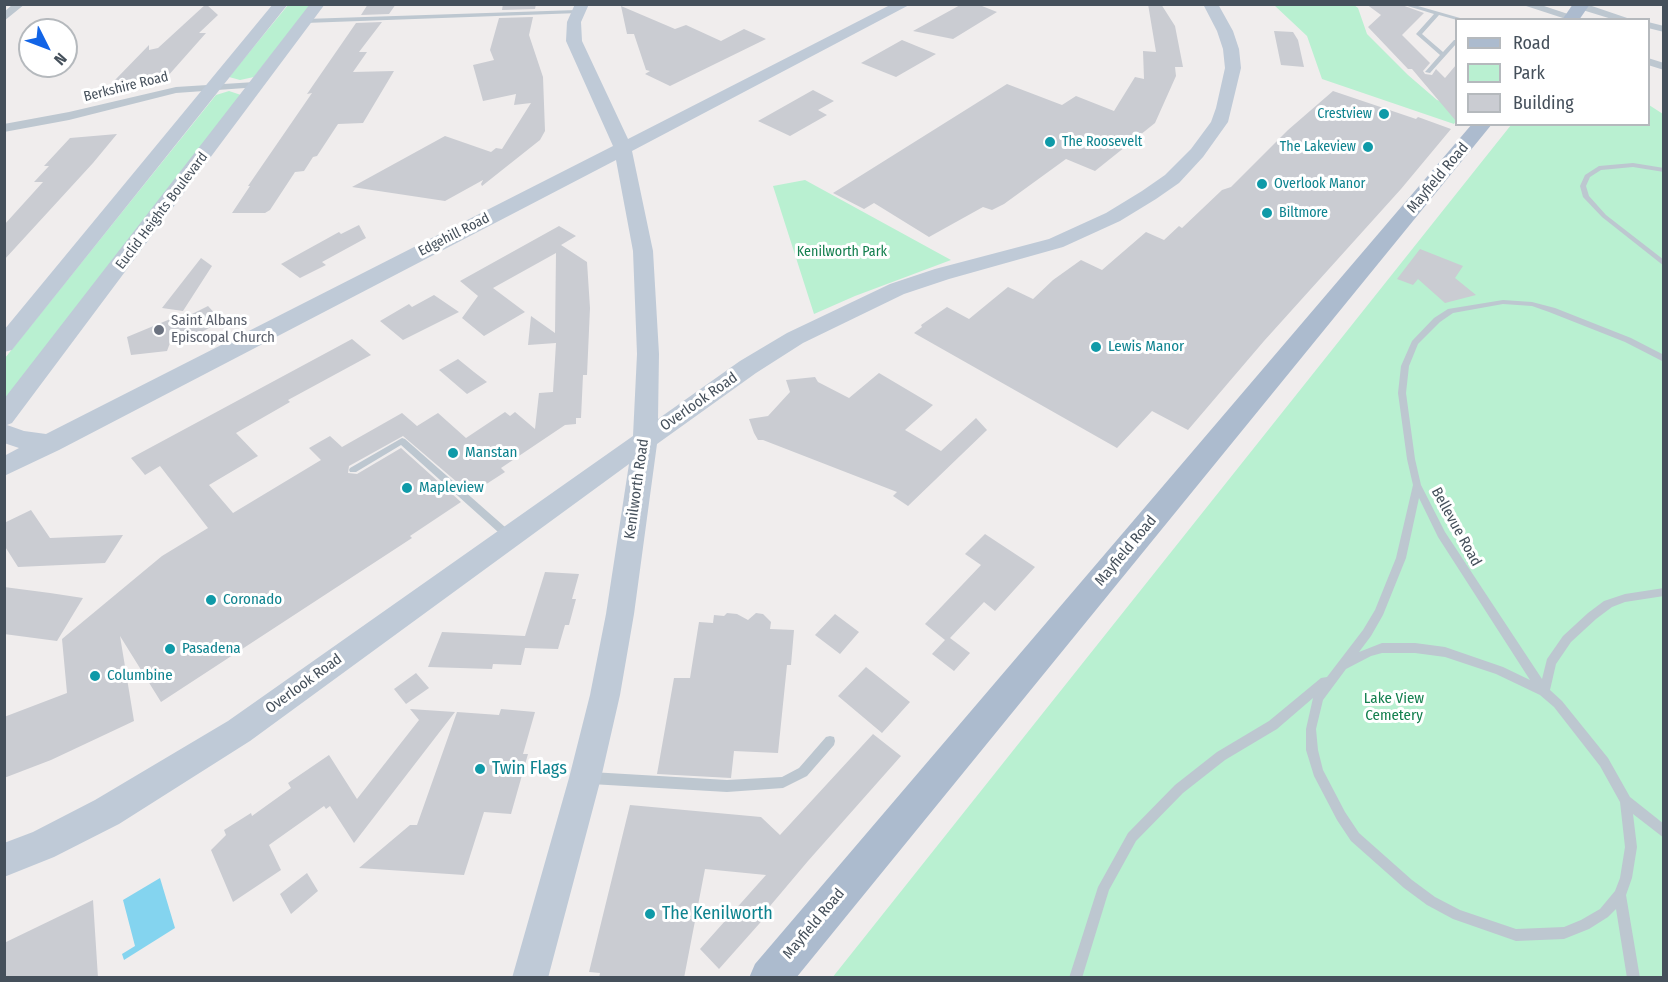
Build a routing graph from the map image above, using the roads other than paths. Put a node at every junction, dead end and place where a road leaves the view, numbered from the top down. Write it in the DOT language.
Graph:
graph roads {
  1 [pos="20,4"];
  2 [pos="280,4"];
  3 [pos="318,4"];
  4 [pos="904,4"];
  5 [pos="1210,4"];
  6 [pos="1403,4"];
  7 [pos="1525,4"];
  8 [pos="580,8"];
  9 [pos="1576,12"];
  10 [pos="1437,14"];
  11 [pos="4,18"];
  12 [pos="1456,18"];
  13 [pos="1615,18"];
  14 [pos="304,21"];
  15 [pos="1455,42"];
  16 [pos="1444,55"];
  17 [pos="1428,72"];
  18 [pos="255,85"];
  19 [pos="213,86"];
  20 [pos="1481,126"];
  21 [pos="4,128"];
  22 [pos="623,148"];
  23 [pos="1664,170"];
  24 [pos="1664,264"];
  25 [pos="4,345"];
  26 [pos="1664,359"];
  27 [pos="4,417"];
  28 [pos="4,432"];
  29 [pos="645,440"];
  30 [pos="50,444"];
  31 [pos="4,467"];
  32 [pos="354,470"];
  33 [pos="1417,486"];
  34 [pos="510,537"];
  35 [pos="1664,592"];
  36 [pos="1340,668"];
  37 [pos="1544,692"];
  38 [pos="830,741"];
  39 [pos="585,778"];
  40 [pos="1626,801"];
  41 [pos="1664,832"];
  42 [pos="4,860"];
  43 [pos="1620,895"];
  44 [pos="530,978"];
  45 [pos="769,978"];
  46 [pos="1075,978"];
  47 [pos="1634,978"];
  1 -- 11 [label="street"];
  2 -- 19 [label="main road"];
  3 -- 14 [label="main road, Euclid Heights Boulevard"];
  4 -- 22 [label="main road, Edgehill Road"];
  5 -- 29 [label="main road, Overlook Road"];
  6 -- 10 [label="lane"];
  7 -- 9 [label="street"];
  8 -- 14 [label="lane"];
  8 -- 22 [label="main road, Kenilworth Road"];
  9 -- 13 [label="street"];
  10 -- 12 [label="lane"];
  10 -- 16 [label="lane"];
  14 -- 18 [label="main road, Euclid Heights Boulevard"];
  15 -- 16 [label="lane"];
  16 -- 17 [label="lane"];
  18 -- 19 [label="street, Berkshire Road"];
  18 -- 27 [label="main road, Euclid Heights Boulevard"];
  19 -- 21 [label="street, Berkshire Road"];
  19 -- 25 [label="main road"];
  20 -- 45 [label="main road, Mayfield Road"];
  22 -- 29 [label="main road, Kenilworth Road"];
  22 -- 30 [label="main road, Edgehill Road"];
  23 -- 24 [label="lane"];
  26 -- 33 [label="lane, Bellevue Road"];
  28 -- 30 [label="main road"];
  29 -- 34 [label="main road, Overlook Road"];
  29 -- 39 [label="main road, Kenilworth Road"];
  30 -- 31 [label="main road, Edgehill Road"];
  32 -- 34 [label="lane"];
  33 -- 36 [label="lane"];
  33 -- 37 [label="lane, Bellevue Road"];
  34 -- 42 [label="main road, Overlook Road"];
  35 -- 37 [label="lane"];
  36 -- 37 [label="lane"];
  36 -- 43 [label="lane"];
  36 -- 46 [label="lane"];
  37 -- 40 [label="lane"];
  38 -- 39 [label="lane"];
  39 -- 44 [label="main road, Kenilworth Road"];
  40 -- 41 [label="lane"];
  40 -- 43 [label="lane"];
  43 -- 47 [label="lane"];
}
